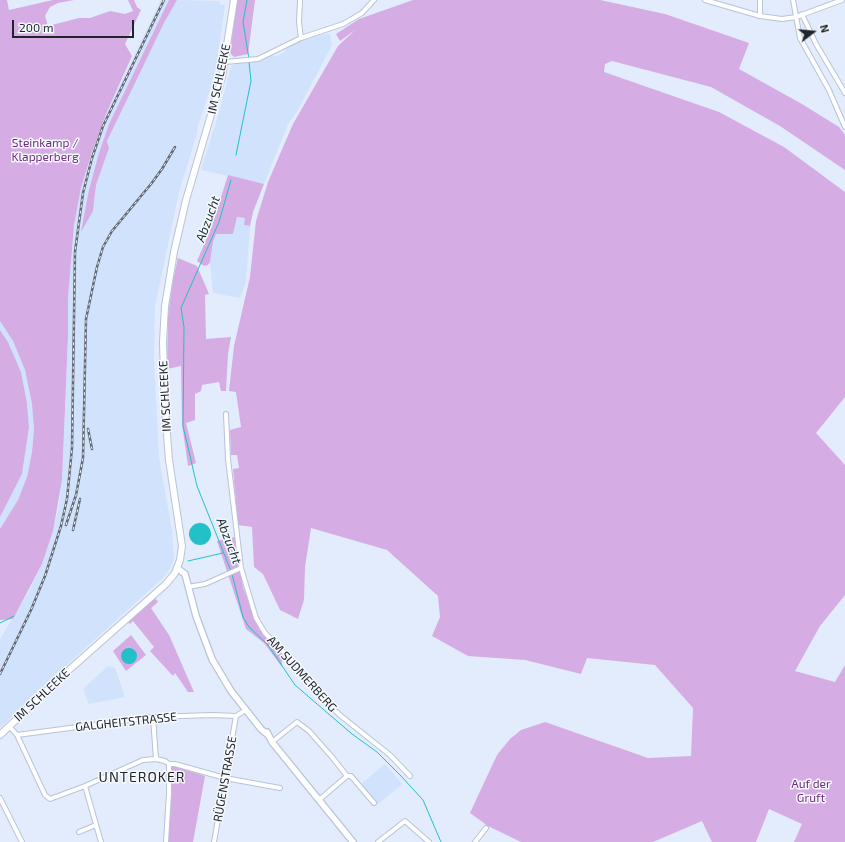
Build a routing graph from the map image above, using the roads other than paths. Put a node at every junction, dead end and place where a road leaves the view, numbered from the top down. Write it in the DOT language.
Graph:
graph roads {
  1 [pos="234,0"];
  2 [pos="300,0"];
  3 [pos="374,0"];
  4 [pos="706,0"];
  5 [pos="760,0"];
  6 [pos="793,0"];
  7 [pos="842,0"];
  8 [pos="802,14"];
  9 [pos="760,16"];
  10 [pos="796,17"];
  11 [pos="301,38"];
  12 [pos="225,62"];
  13 [pos="845,93"];
  14 [pos="845,128"];
  15 [pos="226,414"];
  16 [pos="177,568"];
  17 [pos="239,570"];
  18 [pos="188,587"];
  19 [pos="246,710"];
  20 [pos="236,716"];
  21 [pos="153,717"];
  22 [pos="10,726"];
  23 [pos="0,735"];
  24 [pos="16,735"];
  25 [pos="272,742"];
  26 [pos="156,759"];
  27 [pos="169,764"];
  28 [pos="347,776"];
  29 [pos="410,776"];
  30 [pos="225,778"];
  31 [pos="85,786"];
  32 [pos="280,788"];
  33 [pos="0,798"];
  34 [pos="319,800"];
  35 [pos="374,803"];
  36 [pos="96,825"];
  37 [pos="486,828"];
  38 [pos="79,832"];
  39 [pos="22,842"];
  40 [pos="101,842"];
  41 [pos="166,842"];
  42 [pos="214,842"];
  43 [pos="353,842"];
  44 [pos="378,842"];
  45 [pos="428,842"];
  46 [pos="475,842"];
  1 -- 12 [label="main road, IM SCHLEEKE"];
  2 -- 11 [label="street"];
  3 -- 11 [label="street"];
  4 -- 9 [label="street"];
  5 -- 9 [label="street"];
  6 -- 10 [label="street"];
  7 -- 8 [label="street"];
  8 -- 10 [label="street"];
  8 -- 13 [label="street"];
  9 -- 10 [label="street"];
  10 -- 14 [label="street"];
  11 -- 12 [label="street"];
  12 -- 16 [label="main road, IM SCHLEEKE"];
  15 -- 17 [label="street, AM SUDMERBERG"];
  16 -- 18 [label="main road"];
  16 -- 22 [label="main road, IM SCHLEEKE"];
  17 -- 18 [label="street"];
  17 -- 29 [label="street, AM SUDMERBERG"];
  18 -- 19 [label="main road"];
  19 -- 20 [label="street"];
  19 -- 25 [label="main road"];
  20 -- 21 [label="street, GALGHEITSTRASSE"];
  20 -- 30 [label="street, RÜGENSTRASSE"];
  21 -- 24 [label="street, GALGHEITSTRASSE"];
  21 -- 26 [label="street"];
  22 -- 23 [label="main road, IM SCHLEEKE"];
  22 -- 24 [label="street"];
  24 -- 31 [label="street"];
  25 -- 28 [label="street"];
  25 -- 34 [label="main road"];
  26 -- 27 [label="street"];
  26 -- 31 [label="street"];
  27 -- 30 [label="street"];
  27 -- 41 [label="street"];
  28 -- 34 [label="street"];
  28 -- 35 [label="street"];
  30 -- 32 [label="street"];
  30 -- 42 [label="street, RÜGENSTRASSE"];
  31 -- 36 [label="street"];
  33 -- 39 [label="street"];
  34 -- 43 [label="main road"];
  36 -- 38 [label="street"];
  36 -- 40 [label="street"];
  37 -- 46 [label="street"];
  44 -- 45 [label="street"];
}
